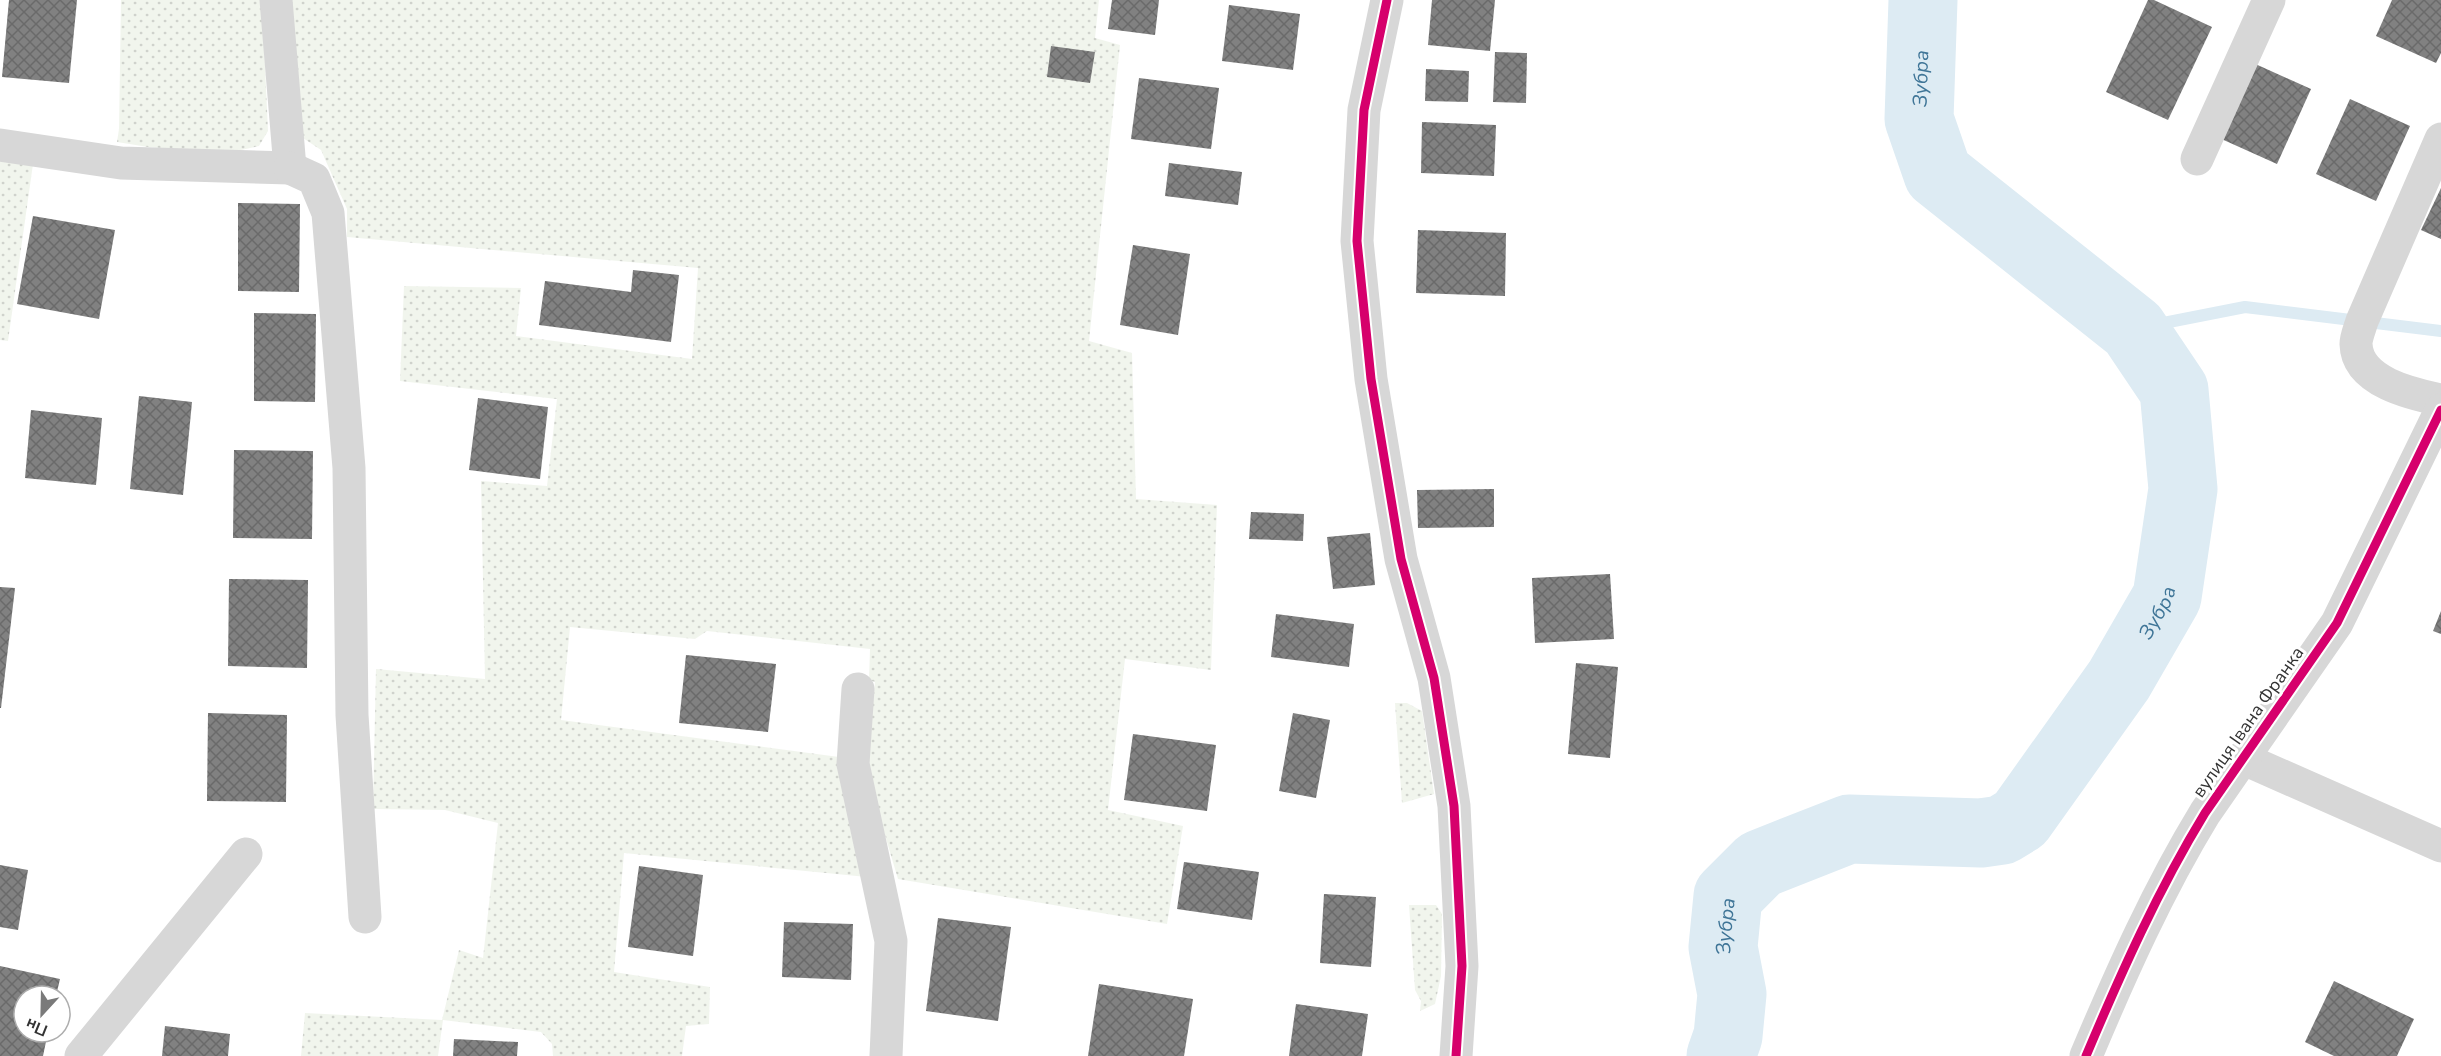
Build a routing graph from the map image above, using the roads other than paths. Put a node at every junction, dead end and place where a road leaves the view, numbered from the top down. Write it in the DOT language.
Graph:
graph roads {
  1 [pos="276,0"];
  2 [pos="1387,0"];
  3 [pos="2269,0"];
  4 [pos="2441,139"];
  5 [pos="0,146"];
  6 [pos="2197,159"];
  7 [pos="290,168"];
  8 [pos="2441,400"];
  9 [pos="2441,410"];
  10 [pos="858,689"];
  11 [pos="2244,759"];
  12 [pos="2441,846"];
  13 [pos="246,854"];
  14 [pos="365,917"];
  15 [pos="81,1056"];
  16 [pos="886,1056"];
  17 [pos="1456,1056"];
  18 [pos="2086,1056"];
  1 -- 7 [label="street"];
  2 -- 17 [label="street"];
  3 -- 6 [label="street"];
  4 -- 8 [label="street"];
  5 -- 7 [label="street"];
  7 -- 14 [label="street"];
  9 -- 11 [label="street, вулиця Івана Франка"];
  10 -- 16 [label="street"];
  11 -- 12 [label="street"];
  11 -- 18 [label="street, вулиця Івана Франка"];
  13 -- 15 [label="street"];
}
